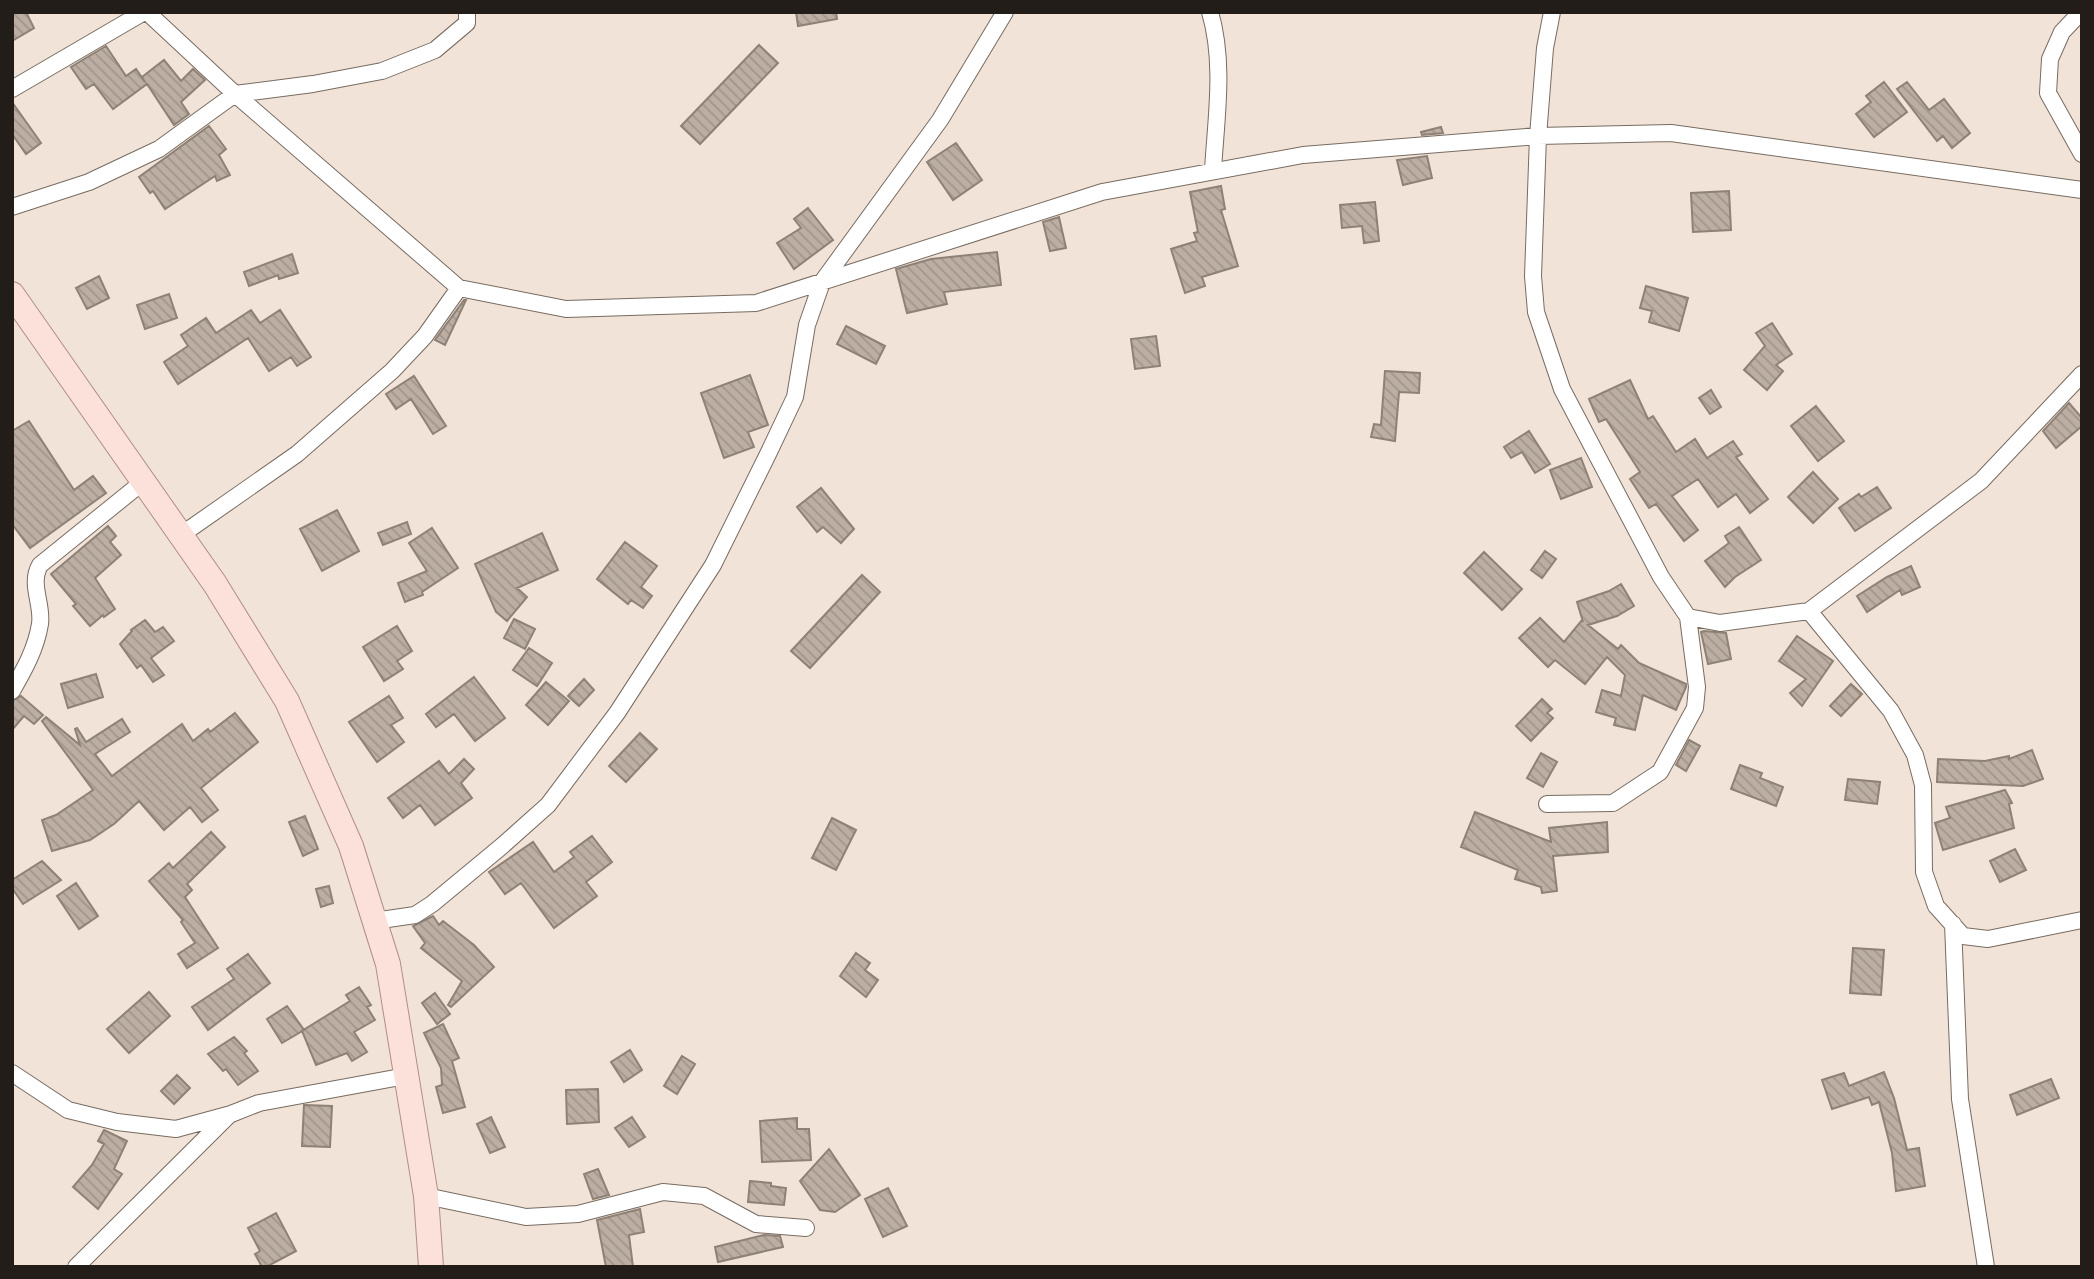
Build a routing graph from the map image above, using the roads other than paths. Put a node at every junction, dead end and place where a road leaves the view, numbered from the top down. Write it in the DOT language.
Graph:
graph roads {
  1 [pos="145,12"];
  2 [pos="467,12"];
  3 [pos="1005,12"];
  4 [pos="1210,12"];
  5 [pos="1552,12"];
  6 [pos="2081,12"];
  7 [pos="12,89"];
  8 [pos="235,94"];
  9 [pos="1538,136"];
  10 [pos="2082,154"];
  11 [pos="1213,170"];
  12 [pos="2082,190"];
  13 [pos="12,207"];
  14 [pos="822,282"];
  15 [pos="459,288"];
  16 [pos="12,295"];
  17 [pos="2082,374"];
  18 [pos="144,481"];
  19 [pos="181,535"];
  20 [pos="1809,611"];
  21 [pos="1688,617"];
  22 [pos="12,691"];
  23 [pos="1547,804"];
  24 [pos="2082,920"];
  25 [pos="374,921"];
  26 [pos="1953,924"];
  27 [pos="12,1073"];
  28 [pos="406,1076"];
  29 [pos="231,1114"];
  30 [pos="426,1196"];
  31 [pos="806,1228"];
  32 [pos="76,1267"];
  33 [pos="431,1267"];
  34 [pos="1986,1267"];
  1 -- 7 [label="street"];
  1 -- 8 [label="street"];
  2 -- 8 [label="street"];
  3 -- 14 [label="street"];
  4 -- 11 [label="street"];
  5 -- 9 [label="street"];
  6 -- 10 [label="street"];
  8 -- 13 [label="street"];
  8 -- 15 [label="street"];
  9 -- 11 [label="street"];
  9 -- 12 [label="street"];
  9 -- 21 [label="street"];
  11 -- 14 [label="street"];
  14 -- 15 [label="street"];
  14 -- 25 [label="street"];
  15 -- 19 [label="street"];
  16 -- 18 [label="main road"];
  17 -- 20 [label="street"];
  18 -- 19 [label="main road"];
  18 -- 22 [label="street"];
  19 -- 25 [label="main road"];
  20 -- 21 [label="street"];
  20 -- 26 [label="street"];
  21 -- 23 [label="street"];
  24 -- 26 [label="street"];
  25 -- 28 [label="main road"];
  26 -- 34 [label="street"];
  27 -- 29 [label="street"];
  28 -- 29 [label="street"];
  28 -- 30 [label="main road"];
  29 -- 32 [label="street"];
  30 -- 31 [label="street"];
  30 -- 33 [label="main road"];
}
